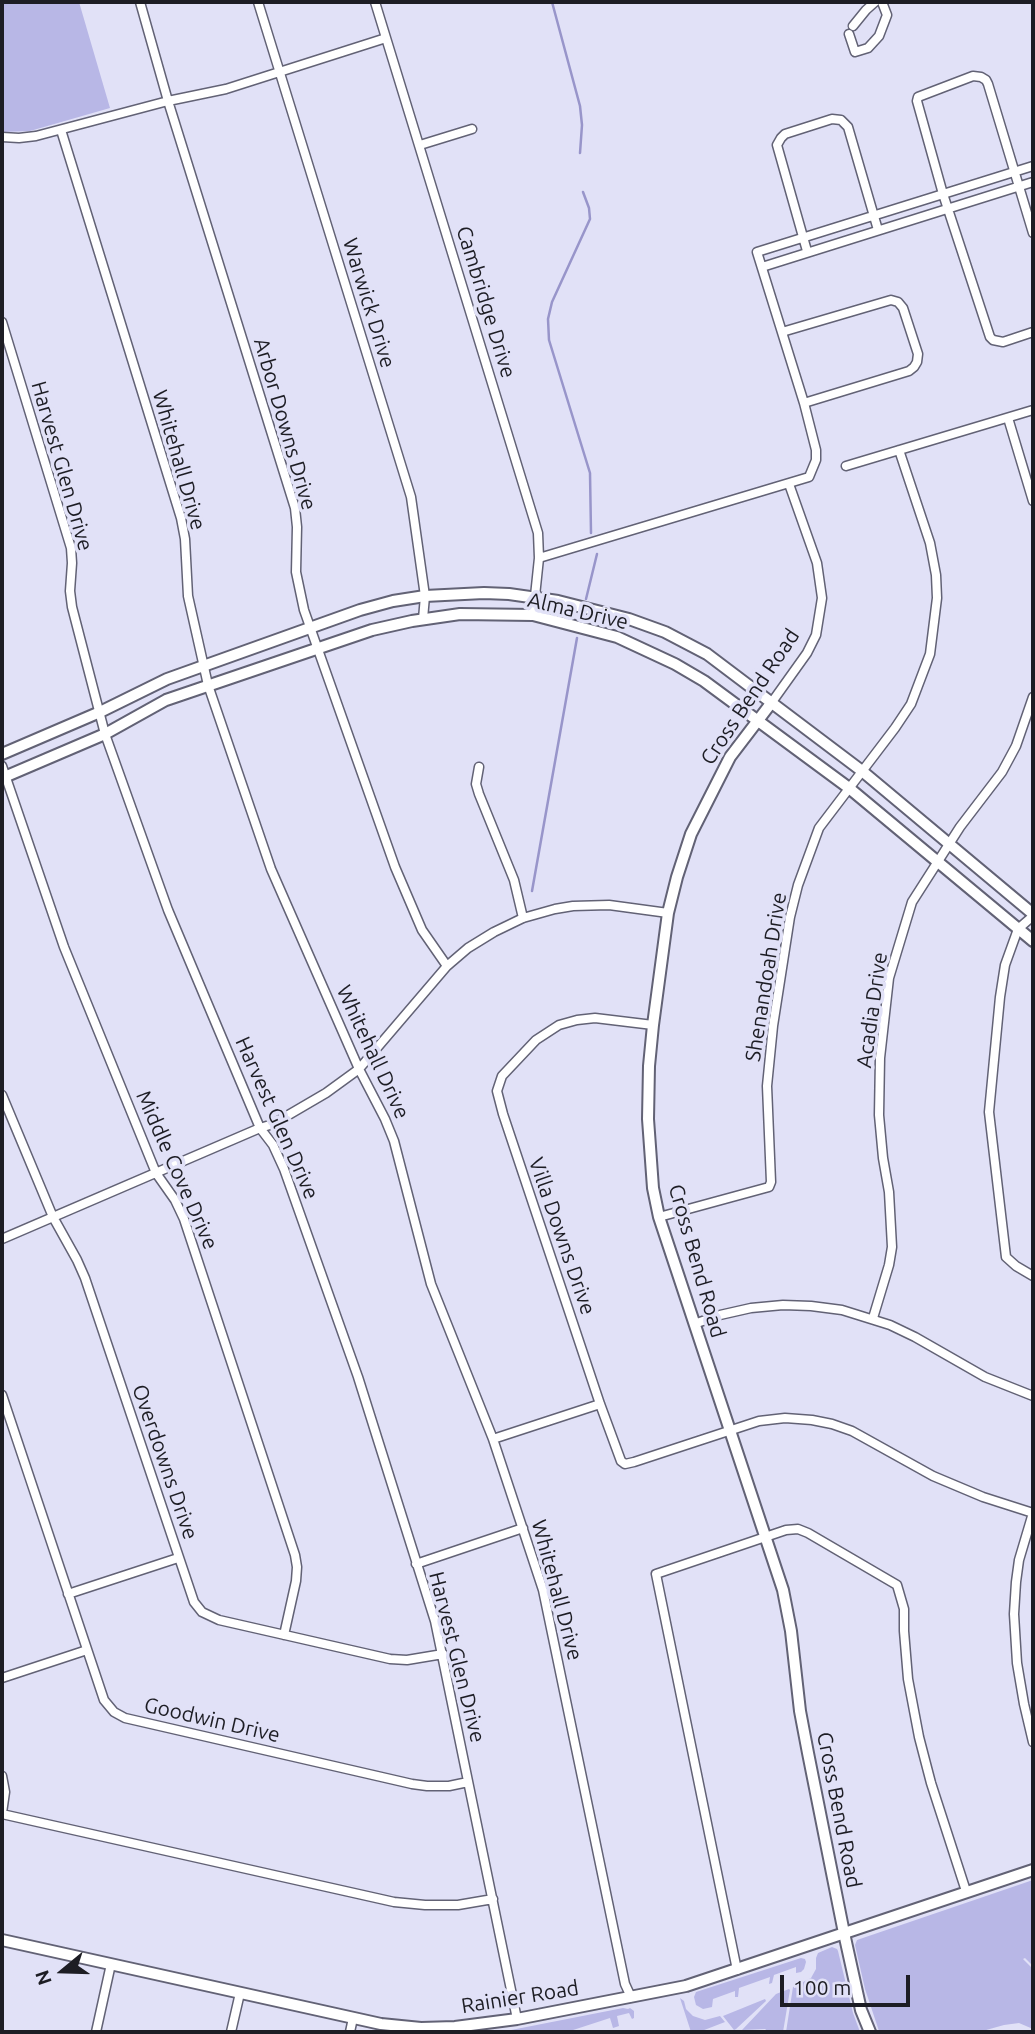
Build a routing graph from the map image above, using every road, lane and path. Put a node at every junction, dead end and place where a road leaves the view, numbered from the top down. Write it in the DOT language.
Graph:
graph roads {
  1 [pos="140,2"];
  2 [pos="258,2"];
  3 [pos="375,2"];
  4 [pos="875,2"];
  5 [pos="882,2"];
  6 [pos="386,38"];
  7 [pos="279,71"];
  8 [pos="168,101"];
  9 [pos="472,129"];
  10 [pos="61,130"];
  11 [pos="2,137"];
  12 [pos="420,145"];
  13 [pos="1033,166"];
  14 [pos="1014,172"];
  15 [pos="1033,182"];
  16 [pos="1018,187"];
  17 [pos="943,194"];
  18 [pos="917,202"];
  19 [pos="948,209"];
  20 [pos="873,215"];
  21 [pos="921,217"];
  22 [pos="841,225"];
  23 [pos="877,230"];
  24 [pos="1033,233"];
  25 [pos="803,237"];
  26 [pos="846,240"];
  27 [pos="780,244"];
  28 [pos="807,251"];
  29 [pos="785,259"];
  30 [pos="762,267"];
  31 [pos="2,322"];
  32 [pos="782,332"];
  33 [pos="1033,332"];
  34 [pos="804,403"];
  35 [pos="1033,410"];
  36 [pos="1008,418"];
  37 [pos="898,450"];
  38 [pos="846,466"];
  39 [pos="789,484"];
  40 [pos="1033,500"];
  41 [pos="539,558"];
  42 [pos="425,596"];
  43 [pos="536,598"];
  44 [pos="533,615"];
  45 [pos="423,620"];
  46 [pos="311,627"];
  47 [pos="317,649"];
  48 [pos="203,667"];
  49 [pos="208,685"];
  50 [pos="1033,697"];
  51 [pos="772,702"];
  52 [pos="100,712"];
  53 [pos="757,720"];
  54 [pos="105,734"];
  55 [pos="2,754"];
  56 [pos="479,767"];
  57 [pos="862,771"];
  58 [pos="3,773"];
  59 [pos="849,788"];
  60 [pos="949,843"];
  61 [pos="936,861"];
  62 [pos="668,914"];
  63 [pos="1033,915"];
  64 [pos="523,918"];
  65 [pos="1018,929"];
  66 [pos="1033,941"];
  67 [pos="447,966"];
  68 [pos="653,1025"];
  69 [pos="359,1069"];
  70 [pos="2,1095"];
  71 [pos="260,1128"];
  72 [pos="156,1173"];
  73 [pos="53,1217"];
  74 [pos="659,1217"];
  75 [pos="2,1239"];
  76 [pos="1033,1276"];
  77 [pos="873,1318"];
  78 [pos="694,1324"];
  79 [pos="2,1395"];
  80 [pos="1033,1395"];
  81 [pos="600,1404"];
  82 [pos="730,1431"];
  83 [pos="493,1439"];
  84 [pos="1033,1513"];
  85 [pos="523,1528"];
  86 [pos="765,1537"];
  87 [pos="178,1558"];
  88 [pos="416,1564"];
  89 [pos="68,1594"];
  90 [pos="284,1635"];
  91 [pos="87,1650"];
  92 [pos="443,1654"];
  93 [pos="2,1678"];
  94 [pos="1033,1742"];
  95 [pos="2,1776"];
  96 [pos="468,1782"];
  97 [pos="2,1813"];
  98 [pos="1033,1870"];
  99 [pos="966,1891"];
  100 [pos="493,1899"];
  101 [pos="844,1933"];
  102 [pos="2,1940"];
  103 [pos="111,1964"];
  104 [pos="737,1970"];
  105 [pos="240,1993"];
  106 [pos="631,1997"];
  107 [pos="353,2018"];
  108 [pos="517,2019"];
  109 [pos="456,2030"];
  110 [pos="96,2032"];
  111 [pos="231,2032"];
  112 [pos="350,2032"];
  113 [pos="870,2032"];
  1 -- 8 [label="street, Arbor Downs Drive"];
  2 -- 7 [label="street, Warwick Drive"];
  3 -- 6 [label="street, Cambridge Drive"];
  4 -- 5 [label="street"];
  6 -- 7 [label="street"];
  6 -- 12 [label="street, Cambridge Drive"];
  7 -- 8 [label="street"];
  7 -- 42 [label="street, Warwick Drive"];
  8 -- 10 [label="street"];
  8 -- 46 [label="street, Arbor Downs Drive"];
  9 -- 12 [label="street"];
  10 -- 11 [label="street"];
  10 -- 48 [label="street, Whitehall Drive"];
  12 -- 41 [label="street, Cambridge Drive"];
  13 -- 14 [label="street"];
  14 -- 16 [label="street"];
  14 -- 17 [label="street"];
  14 -- 17 [label="street"];
  15 -- 16 [label="street"];
  16 -- 19 [label="street"];
  16 -- 24 [label="street"];
  17 -- 18 [label="street"];
  17 -- 19 [label="street"];
  18 -- 20 [label="street"];
  18 -- 21 [label="street"];
  19 -- 21 [label="street"];
  19 -- 33 [label="street"];
  20 -- 22 [label="street"];
  20 -- 23 [label="street"];
  20 -- 25 [label="street"];
  21 -- 23 [label="street"];
  22 -- 25 [label="street"];
  22 -- 26 [label="street"];
  23 -- 26 [label="street"];
  25 -- 27 [label="street"];
  25 -- 28 [label="street"];
  26 -- 28 [label="street"];
  27 -- 29 [label="street"];
  27 -- 30 [label="street"];
  28 -- 29 [label="street"];
  29 -- 30 [label="street"];
  30 -- 32 [label="street"];
  31 -- 52 [label="street, Harvest Glen Drive"];
  32 -- 34 [label="street"];
  32 -- 34 [label="street"];
  34 -- 39 [label="street"];
  35 -- 36 [label="street"];
  36 -- 37 [label="street"];
  36 -- 40 [label="street"];
  37 -- 38 [label="street"];
  37 -- 57 [label="street, Shenandoah Drive"];
  39 -- 41 [label="street"];
  39 -- 51 [label="street, Cross Bend Road"];
  41 -- 43 [label="street, Cambridge Drive"];
  42 -- 43 [label="street, Alma Drive"];
  42 -- 45 [label="street, Warwick Drive"];
  42 -- 46 [label="street, Alma Drive"];
  43 -- 44 [label="street, Cambridge Drive"];
  43 -- 51 [label="street, Alma Drive"];
  44 -- 45 [label="street, Alma Drive"];
  44 -- 53 [label="street, Alma Drive"];
  45 -- 47 [label="street, Alma Drive"];
  46 -- 47 [label="street, Arbor Downs Drive"];
  46 -- 48 [label="street, Alma Drive"];
  47 -- 49 [label="street, Alma Drive"];
  47 -- 67 [label="street, Arbor Downs Drive"];
  48 -- 49 [label="street, Whitehall Drive"];
  48 -- 52 [label="street, Alma Drive"];
  49 -- 54 [label="street, Alma Drive"];
  49 -- 69 [label="street, Whitehall Drive"];
  50 -- 60 [label="street, Acadia Drive"];
  51 -- 53 [label="street, Cross Bend Road"];
  51 -- 57 [label="street, Alma Drive"];
  52 -- 54 [label="street, Harvest Glen Drive"];
  52 -- 55 [label="street, Alma Drive"];
  53 -- 59 [label="street, Alma Drive"];
  53 -- 62 [label="street, Cross Bend Road"];
  54 -- 58 [label="street, Alma Drive"];
  54 -- 71 [label="street, Harvest Glen Drive"];
  56 -- 64 [label="street"];
  57 -- 59 [label="street, Shenandoah Drive"];
  57 -- 60 [label="street, Alma Drive"];
  58 -- 72 [label="street, Middle Cove Drive"];
  59 -- 61 [label="street, Alma Drive"];
  59 -- 74 [label="street, Shenandoah Drive"];
  60 -- 61 [label="street, Acadia Drive"];
  60 -- 63 [label="street, Alma Drive"];
  61 -- 65 [label="street, Alma Drive"];
  61 -- 77 [label="street, Acadia Drive"];
  62 -- 64 [label="street"];
  62 -- 68 [label="street, Cross Bend Road"];
  63 -- 65 [label="street"];
  64 -- 67 [label="street"];
  65 -- 66 [label="street, Alma Drive"];
  65 -- 76 [label="street"];
  67 -- 69 [label="street"];
  68 -- 74 [label="street, Cross Bend Road"];
  68 -- 81 [label="street, Villa Downs Drive"];
  69 -- 71 [label="street"];
  69 -- 83 [label="street, Whitehall Drive"];
  70 -- 73 [label="street, Overdowns Drive"];
  71 -- 72 [label="street"];
  71 -- 88 [label="street, Harvest Glen Drive"];
  72 -- 73 [label="street"];
  72 -- 90 [label="street, Middle Cove Drive"];
  73 -- 75 [label="street"];
  73 -- 87 [label="street, Overdowns Drive"];
  74 -- 78 [label="street, Cross Bend Road"];
  77 -- 78 [label="street"];
  77 -- 80 [label="street"];
  78 -- 82 [label="street, Cross Bend Road"];
  79 -- 89 [label="street, Goodwin Drive"];
  81 -- 82 [label="street, Villa Downs Drive"];
  81 -- 83 [label="street"];
  82 -- 84 [label="street"];
  82 -- 86 [label="street, Cross Bend Road"];
  83 -- 85 [label="street, Whitehall Drive"];
  84 -- 94 [label="street"];
  85 -- 88 [label="street"];
  85 -- 106 [label="street, Whitehall Drive"];
  86 -- 99 [label="street"];
  86 -- 101 [label="street, Cross Bend Road"];
  86 -- 104 [label="street"];
  87 -- 89 [label="street"];
  87 -- 90 [label="street, Overdowns Drive"];
  88 -- 92 [label="street, Harvest Glen Drive"];
  89 -- 91 [label="street, Goodwin Drive"];
  90 -- 92 [label="street, Overdowns Drive"];
  91 -- 93 [label="street"];
  91 -- 96 [label="street, Goodwin Drive"];
  92 -- 96 [label="street, Harvest Glen Drive"];
  95 -- 97 [label="street"];
  96 -- 100 [label="street, Harvest Glen Drive"];
  97 -- 100 [label="street"];
  98 -- 99 [label="street, Rainier Road"];
  99 -- 101 [label="street, Rainier Road"];
  100 -- 108 [label="street, Harvest Glen Drive"];
  101 -- 104 [label="street, Rainier Road"];
  101 -- 113 [label="street, Cross Bend Road"];
  102 -- 103 [label="street, Rainier Road"];
  103 -- 105 [label="street, Rainier Road"];
  103 -- 110 [label="street"];
  104 -- 106 [label="street, Rainier Road"];
  105 -- 107 [label="street, Rainier Road"];
  105 -- 111 [label="street"];
  106 -- 108 [label="street, Rainier Road"];
  107 -- 109 [label="street, Rainier Road"];
  107 -- 112 [label="street"];
  108 -- 109 [label="street, Rainier Road"];
}
